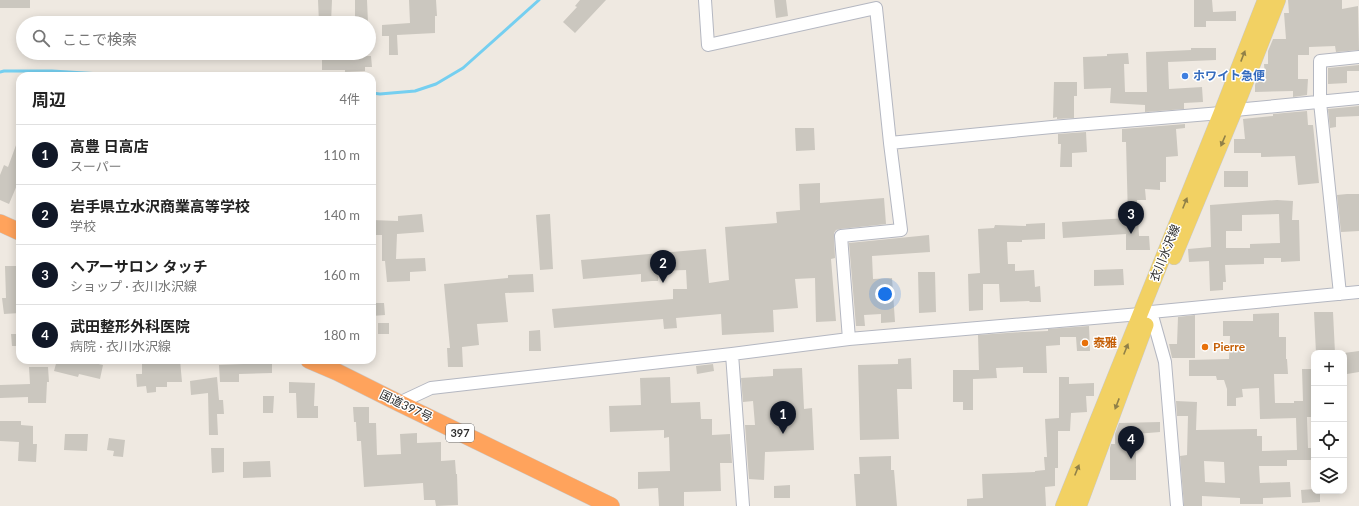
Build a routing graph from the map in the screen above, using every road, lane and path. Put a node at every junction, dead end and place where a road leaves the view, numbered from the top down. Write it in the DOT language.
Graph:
graph roads {
  1 [pos="705,0"];
  2 [pos="1265,0"];
  3 [pos="1278,0"];
  4 [pos="1359,57"];
  5 [pos="1359,98"];
  6 [pos="1320,102"];
  7 [pos="1228,112"];
  8 [pos="890,143"];
  9 [pos="0,223"];
  10 [pos="16,230"];
  11 [pos="1359,292"];
  12 [pos="1340,294"];
  13 [pos="1146,313"];
  14 [pos="849,339"];
  15 [pos="732,354"];
  16 [pos="318,364"];
  17 [pos="398,403"];
  18 [pos="611,506"];
  19 [pos="743,506"];
  20 [pos="1063,506"];
  21 [pos="1078,506"];
  22 [pos="1177,506"];
  1 -- 8 [label="street"];
  7 -- 2 [label="main road, 衣川水沢線, one-way"];
  3 -- 7 [label="main road, 衣川水沢線"];
  4 -- 6 [label="street"];
  5 -- 6 [label="street"];
  6 -- 7 [label="street"];
  6 -- 12 [label="street"];
  7 -- 8 [label="street"];
  7 -- 13 [label="main road, 衣川水沢線"];
  8 -- 14 [label="street"];
  9 -- 10 [label="highway"];
  11 -- 12 [label="street"];
  12 -- 13 [label="street"];
  13 -- 14 [label="street"];
  20 -- 13 [label="main road, 衣川水沢線, one-way"];
  13 -- 21 [label="main road, 衣川水沢線, one-way"];
  13 -- 22 [label="street"];
  14 -- 15 [label="street"];
  15 -- 17 [label="street"];
  15 -- 19 [label="street"];
  16 -- 17 [label="highway, 国道397号 / 397"];
  17 -- 18 [label="highway, 国道397号 / 397"];
}
